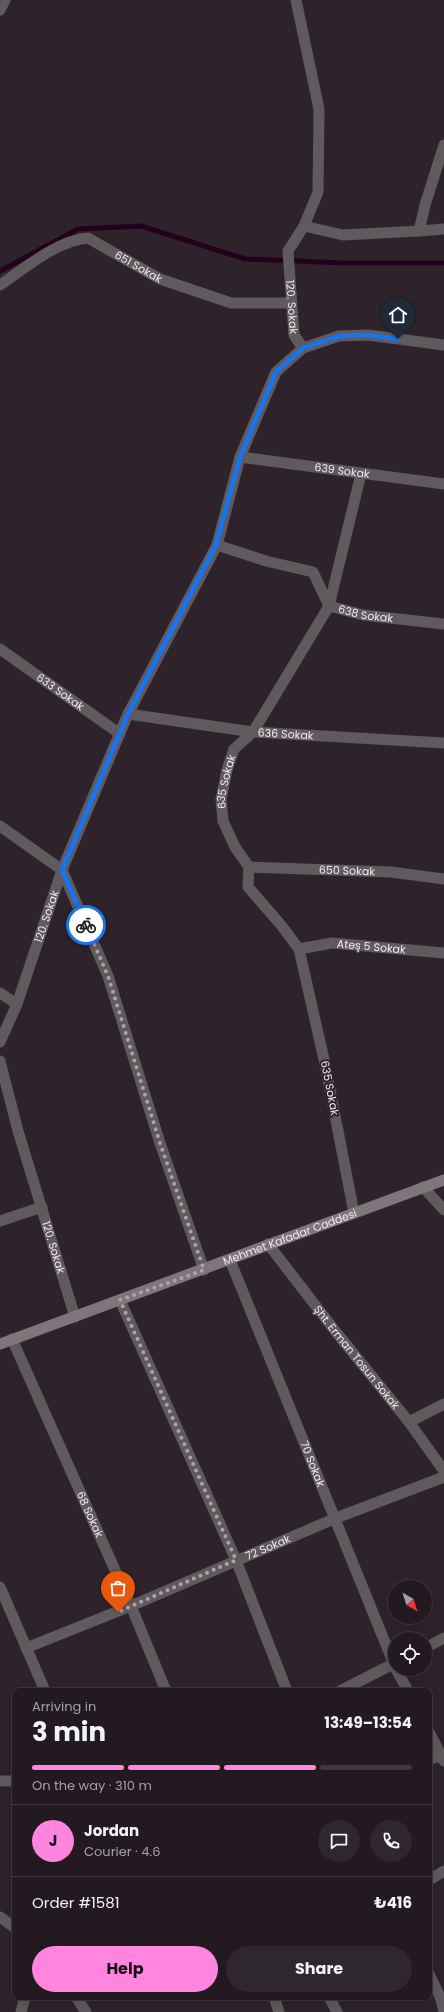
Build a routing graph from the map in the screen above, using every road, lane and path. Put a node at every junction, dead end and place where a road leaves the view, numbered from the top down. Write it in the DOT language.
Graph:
graph roads {
  1 [pos="5,0"];
  2 [pos="296,0"];
  3 [pos="0,10"];
  4 [pos="444,145"];
  5 [pos="304,226"];
  6 [pos="444,230"];
  7 [pos="419,231"];
  8 [pos="0,285"];
  9 [pos="291,303"];
  10 [pos="444,345"];
  11 [pos="303,348"];
  12 [pos="240,457"];
  13 [pos="361,474"];
  14 [pos="444,484"];
  15 [pos="216,545"];
  16 [pos="329,606"];
  17 [pos="444,624"];
  18 [pos="0,649"];
  19 [pos="128,714"];
  20 [pos="253,732"];
  21 [pos="120,734"];
  22 [pos="444,743"];
  23 [pos="0,826"];
  24 [pos="249,867"];
  25 [pos="62,870"];
  26 [pos="444,879"];
  27 [pos="298,949"];
  28 [pos="444,953"];
  29 [pos="0,993"];
  30 [pos="17,1004"];
  31 [pos="0,1042"];
  32 [pos="0,1061"];
  33 [pos="444,1180"];
  34 [pos="424,1187"];
  35 [pos="42,1207"];
  36 [pos="444,1210"];
  37 [pos="354,1213"];
  38 [pos="0,1221"];
  39 [pos="268,1244"];
  40 [pos="230,1260"];
  41 [pos="204,1270"];
  42 [pos="120,1300"];
  43 [pos="75,1317"];
  44 [pos="12,1339"];
  45 [pos="0,1344"];
  46 [pos="444,1404"];
  47 [pos="409,1422"];
  48 [pos="444,1471"];
  49 [pos="444,1477"];
  50 [pos="336,1518"];
  51 [pos="236,1560"];
  52 [pos="0,1587"];
  53 [pos="131,1606"];
  54 [pos="444,1638"];
  55 [pos="432,1644"];
  56 [pos="26,1648"];
  57 [pos="388,1648"];
  58 [pos="388,1669"];
  59 [pos="400,1676"];
  60 [pos="44,1688"];
  61 [pos="165,1688"];
  62 [pos="286,1688"];
  63 [pos="347,1688"];
  64 [pos="406,1688"];
  65 [pos="432,1737"];
  66 [pos="443,1757"];
  67 [pos="432,1759"];
  68 [pos="0,1781"];
  69 [pos="12,1781"];
  70 [pos="444,1871"];
  71 [pos="432,1878"];
  72 [pos="0,1917"];
  73 [pos="12,1926"];
  74 [pos="432,1980"];
  75 [pos="24,2000"];
  76 [pos="78,2000"];
  77 [pos="275,2000"];
  78 [pos="330,2000"];
  79 [pos="20,2012"];
  80 [pos="86,2012"];
  81 [pos="279,2012"];
  82 [pos="336,2012"];
  83 [pos="444,2012"];
  1 -- 3 [label="street"];
  2 -- 5 [label="street, 120. Sokak"];
  4 -- 7 [label="street"];
  5 -- 7 [label="street"];
  5 -- 9 [label="street, 120. Sokak"];
  6 -- 7 [label="street"];
  8 -- 9 [label="street, 651 Sokak"];
  9 -- 11 [label="street, 120. Sokak"];
  10 -- 11 [label="street"];
  11 -- 12 [label="street, 120. Sokak"];
  12 -- 13 [label="street, 639 Sokak"];
  12 -- 15 [label="street, 120. Sokak"];
  13 -- 14 [label="street, 639 Sokak"];
  13 -- 16 [label="street, 635 Sokak"];
  15 -- 16 [label="street, 638 Sokak"];
  15 -- 19 [label="street, 120. Sokak"];
  16 -- 17 [label="street, 638 Sokak"];
  16 -- 20 [label="street, 635 Sokak"];
  18 -- 21 [label="street, 633 Sokak"];
  19 -- 20 [label="street, 636 Sokak"];
  19 -- 21 [label="street, 120. Sokak"];
  20 -- 22 [label="street, 636 Sokak"];
  20 -- 24 [label="street, 635 Sokak"];
  21 -- 25 [label="street, 120. Sokak"];
  23 -- 25 [label="street"];
  24 -- 26 [label="street, 650 Sokak"];
  24 -- 27 [label="street, 635 Sokak"];
  25 -- 30 [label="street, 120. Sokak"];
  25 -- 41 [label="street"];
  27 -- 28 [label="street, Ateş 5 Sokak"];
  27 -- 37 [label="street, 635 Sokak"];
  29 -- 30 [label="street"];
  30 -- 31 [label="street, 120. Sokak"];
  32 -- 35 [label="street, 120. Sokak"];
  33 -- 34 [label="main road, Mehmet Kafadar Caddesi"];
  34 -- 36 [label="street"];
  34 -- 37 [label="main road, Mehmet Kafadar Caddesi"];
  35 -- 38 [label="street"];
  35 -- 43 [label="street, 120. Sokak"];
  37 -- 39 [label="main road, Mehmet Kafadar Caddesi"];
  39 -- 40 [label="main road, Mehmet Kafadar Caddesi"];
  39 -- 47 [label="street, Şht. Erman Tosun Sokak"];
  40 -- 41 [label="main road, Mehmet Kafadar Caddesi"];
  40 -- 50 [label="street, 70 Sokak"];
  41 -- 42 [label="main road, Mehmet Kafadar Caddesi"];
  42 -- 43 [label="main road, Mehmet Kafadar Caddesi"];
  42 -- 51 [label="street"];
  43 -- 44 [label="main road, Mehmet Kafadar Caddesi"];
  44 -- 45 [label="main road, Mehmet Kafadar Caddesi"];
  44 -- 53 [label="street, 68 Sokak"];
  46 -- 47 [label="street"];
  47 -- 48 [label="street, Şht. Erman Tosun Sokak"];
  49 -- 50 [label="street, 72 Sokak"];
  50 -- 51 [label="street, 72 Sokak"];
  50 -- 57 [label="street, 70 Sokak"];
  51 -- 53 [label="street, 72 Sokak"];
  51 -- 62 [label="street"];
  52 -- 56 [label="street"];
  53 -- 56 [label="street, 72 Sokak"];
  53 -- 61 [label="street, 68 Sokak"];
  54 -- 55 [label="street"];
  56 -- 60 [label="street"];
  58 -- 63 [label="street"];
  59 -- 64 [label="street, 70 Sokak"];
  65 -- 66 [label="street"];
  66 -- 67 [label="street"];
  68 -- 69 [label="street"];
  70 -- 71 [label="street"];
  72 -- 73 [label="street"];
  74 -- 83 [label="street"];
  75 -- 79 [label="street"];
  76 -- 80 [label="street"];
  77 -- 81 [label="street"];
  78 -- 82 [label="street"];
}
